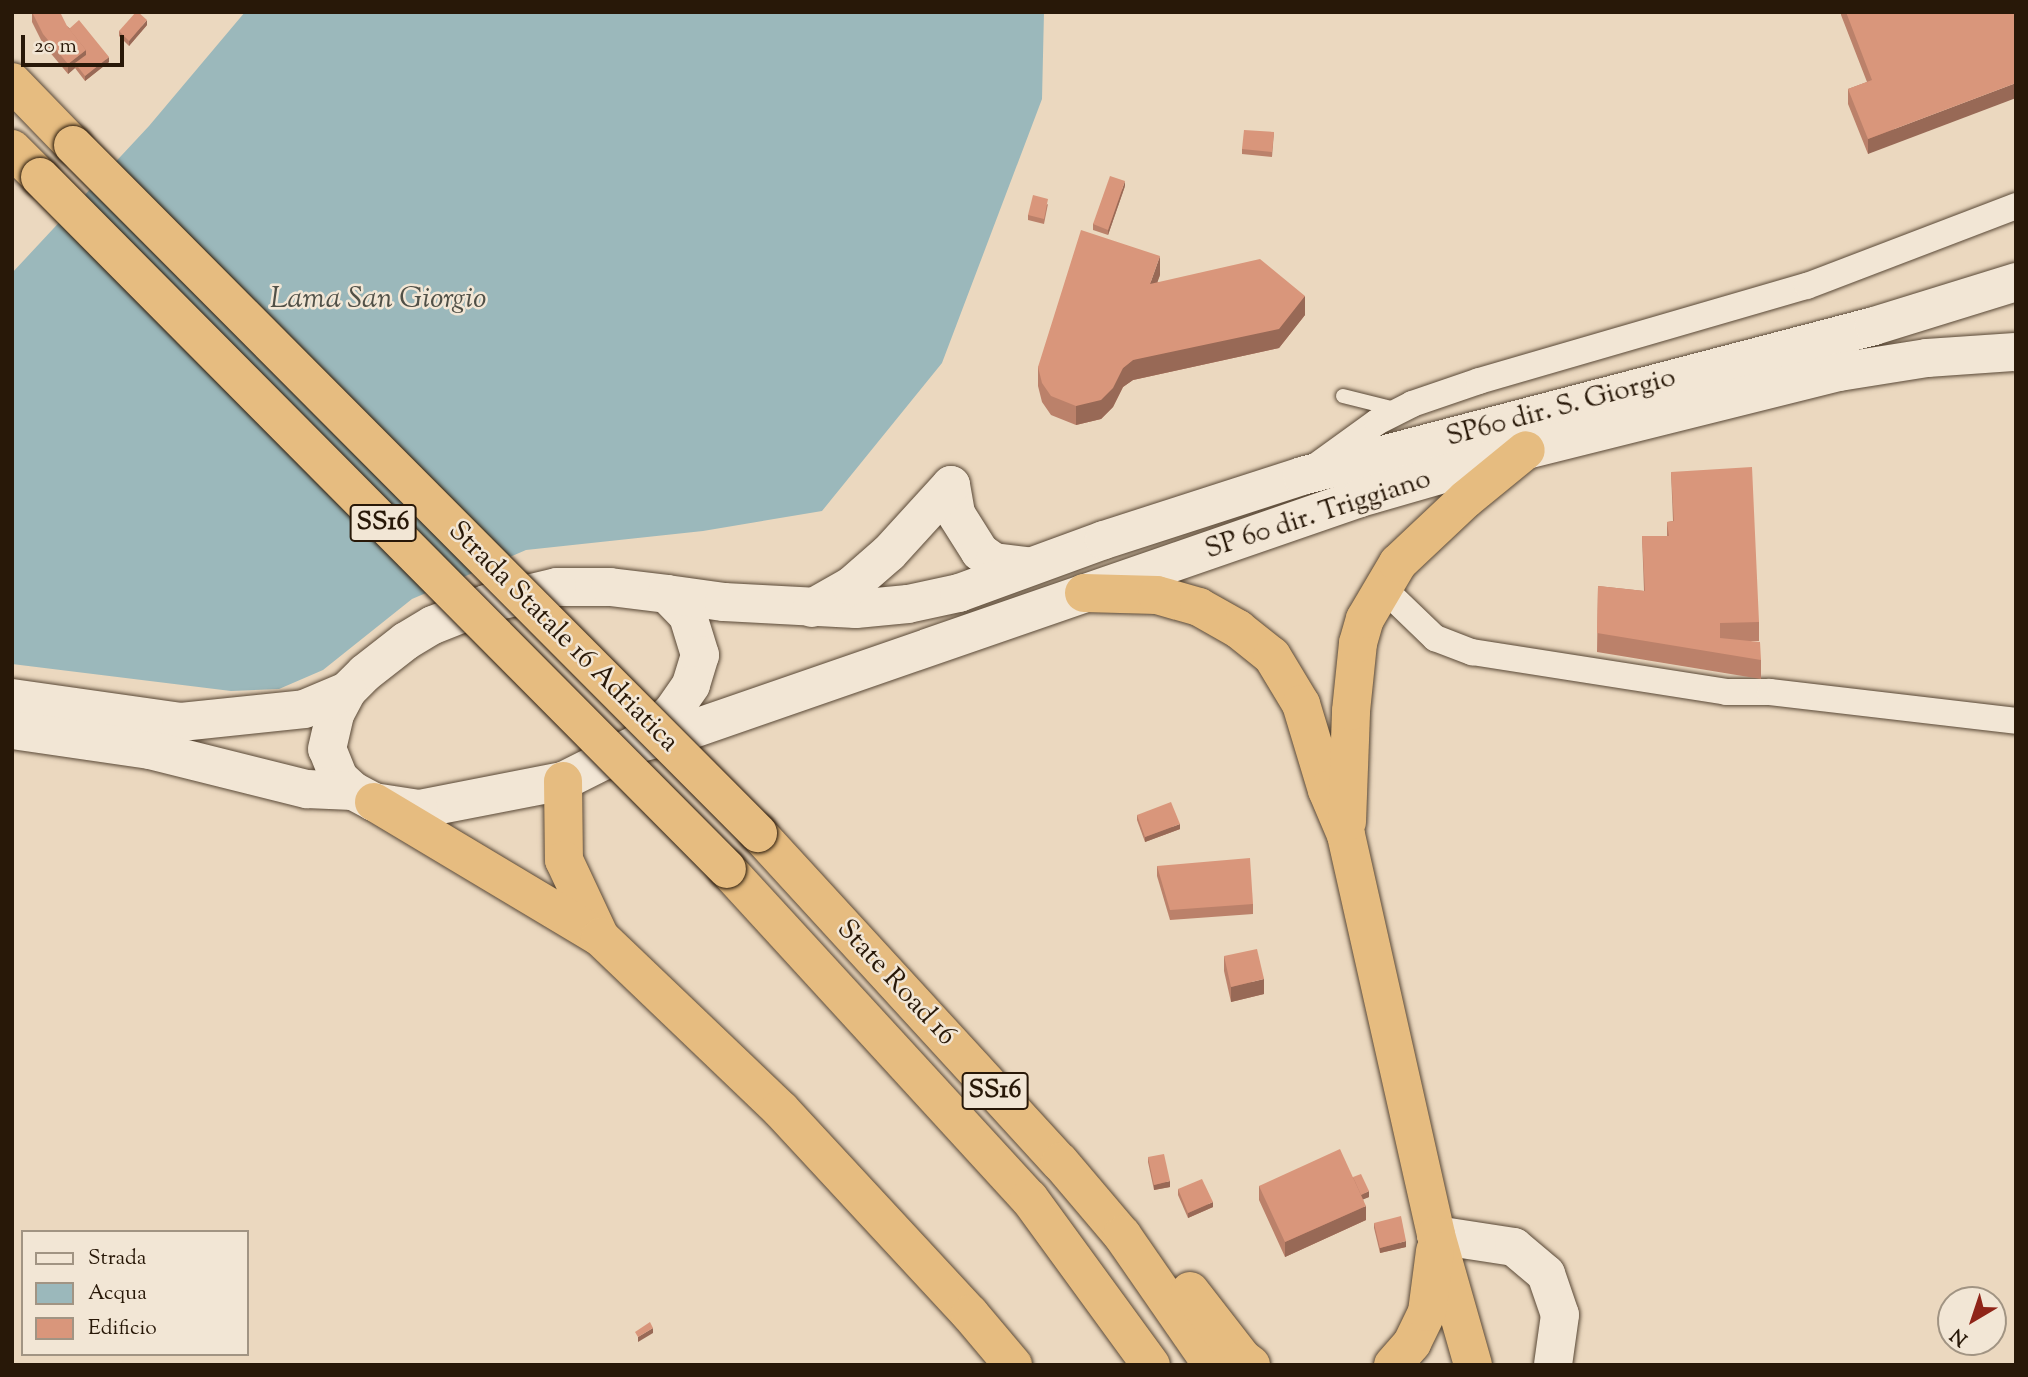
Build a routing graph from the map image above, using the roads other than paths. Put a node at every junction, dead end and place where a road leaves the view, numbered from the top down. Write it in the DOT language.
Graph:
graph roads {
  1 [pos="12,82"];
  2 [pos="12,149"];
  3 [pos="2016,206"];
  4 [pos="2016,282"];
  5 [pos="2016,352"];
  6 [pos="1343,397"];
  7 [pos="1400,410"];
  8 [pos="1525,450"];
  9 [pos="1302,476"];
  10 [pos="1029,566"];
  11 [pos="1381,587"];
  12 [pos="1084,593"];
  13 [pos="667,594"];
  14 [pos="812,608"];
  15 [pos="347,691"];
  16 [pos="12,698"];
  17 [pos="2016,721"];
  18 [pos="12,730"];
  19 [pos="637,744"];
  20 [pos="564,781"];
  21 [pos="363,797"];
  22 [pos="758,834"];
  23 [pos="1346,835"];
  24 [pos="727,869"];
  25 [pos="600,937"];
  26 [pos="1122,1235"];
  27 [pos="1436,1235"];
  28 [pos="1013,1365"];
  29 [pos="1151,1365"];
  30 [pos="1212,1365"];
  31 [pos="1251,1365"];
  32 [pos="1393,1365"];
  33 [pos="1473,1365"];
  34 [pos="1553,1365"];
  1 -- 22 [label="highway, Strada Statale 16 Adriatica / SS16, bridge"];
  2 -- 24 [label="highway, Strada Statale 16 Adriatica / SS16, bridge"];
  3 -- 7 [label="street"];
  4 -- 9 [label="main road, SP60 dir. S. Giorgio"];
  5 -- 8 [label="main road, SP 60 dir. Triggiano"];
  6 -- 7 [label="lane"];
  7 -- 9 [label="street"];
  8 -- 11 [label="highway"];
  8 -- 12 [label="main road, SP 60 dir. Triggiano"];
  9 -- 10 [label="main road, SP60 dir. S. Giorgio"];
  10 -- 14 [label="main road, SP60 dir. S. Giorgio"];
  10 -- 14 [label="main road"];
  11 -- 17 [label="street"];
  11 -- 23 [label="highway"];
  12 -- 19 [label="main road, SP 60 dir. Triggiano"];
  12 -- 23 [label="highway"];
  13 -- 14 [label="main road, SP60 dir. S. Giorgio"];
  13 -- 15 [label="main road, SP60 dir. S. Giorgio"];
  13 -- 19 [label="main road"];
  15 -- 16 [label="main road"];
  15 -- 21 [label="main road"];
  18 -- 21 [label="main road"];
  19 -- 20 [label="main road"];
  20 -- 21 [label="main road"];
  20 -- 25 [label="highway"];
  21 -- 25 [label="highway"];
  22 -- 26 [label="highway, State Road 16 / SS16"];
  23 -- 27 [label="highway"];
  24 -- 29 [label="highway, State Road 16 / SS16"];
  25 -- 28 [label="highway"];
  26 -- 30 [label="highway, State Road 16 / SS16"];
  26 -- 31 [label="highway, SS16"];
  27 -- 32 [label="highway"];
  27 -- 33 [label="highway"];
  27 -- 34 [label="main road"];
}
